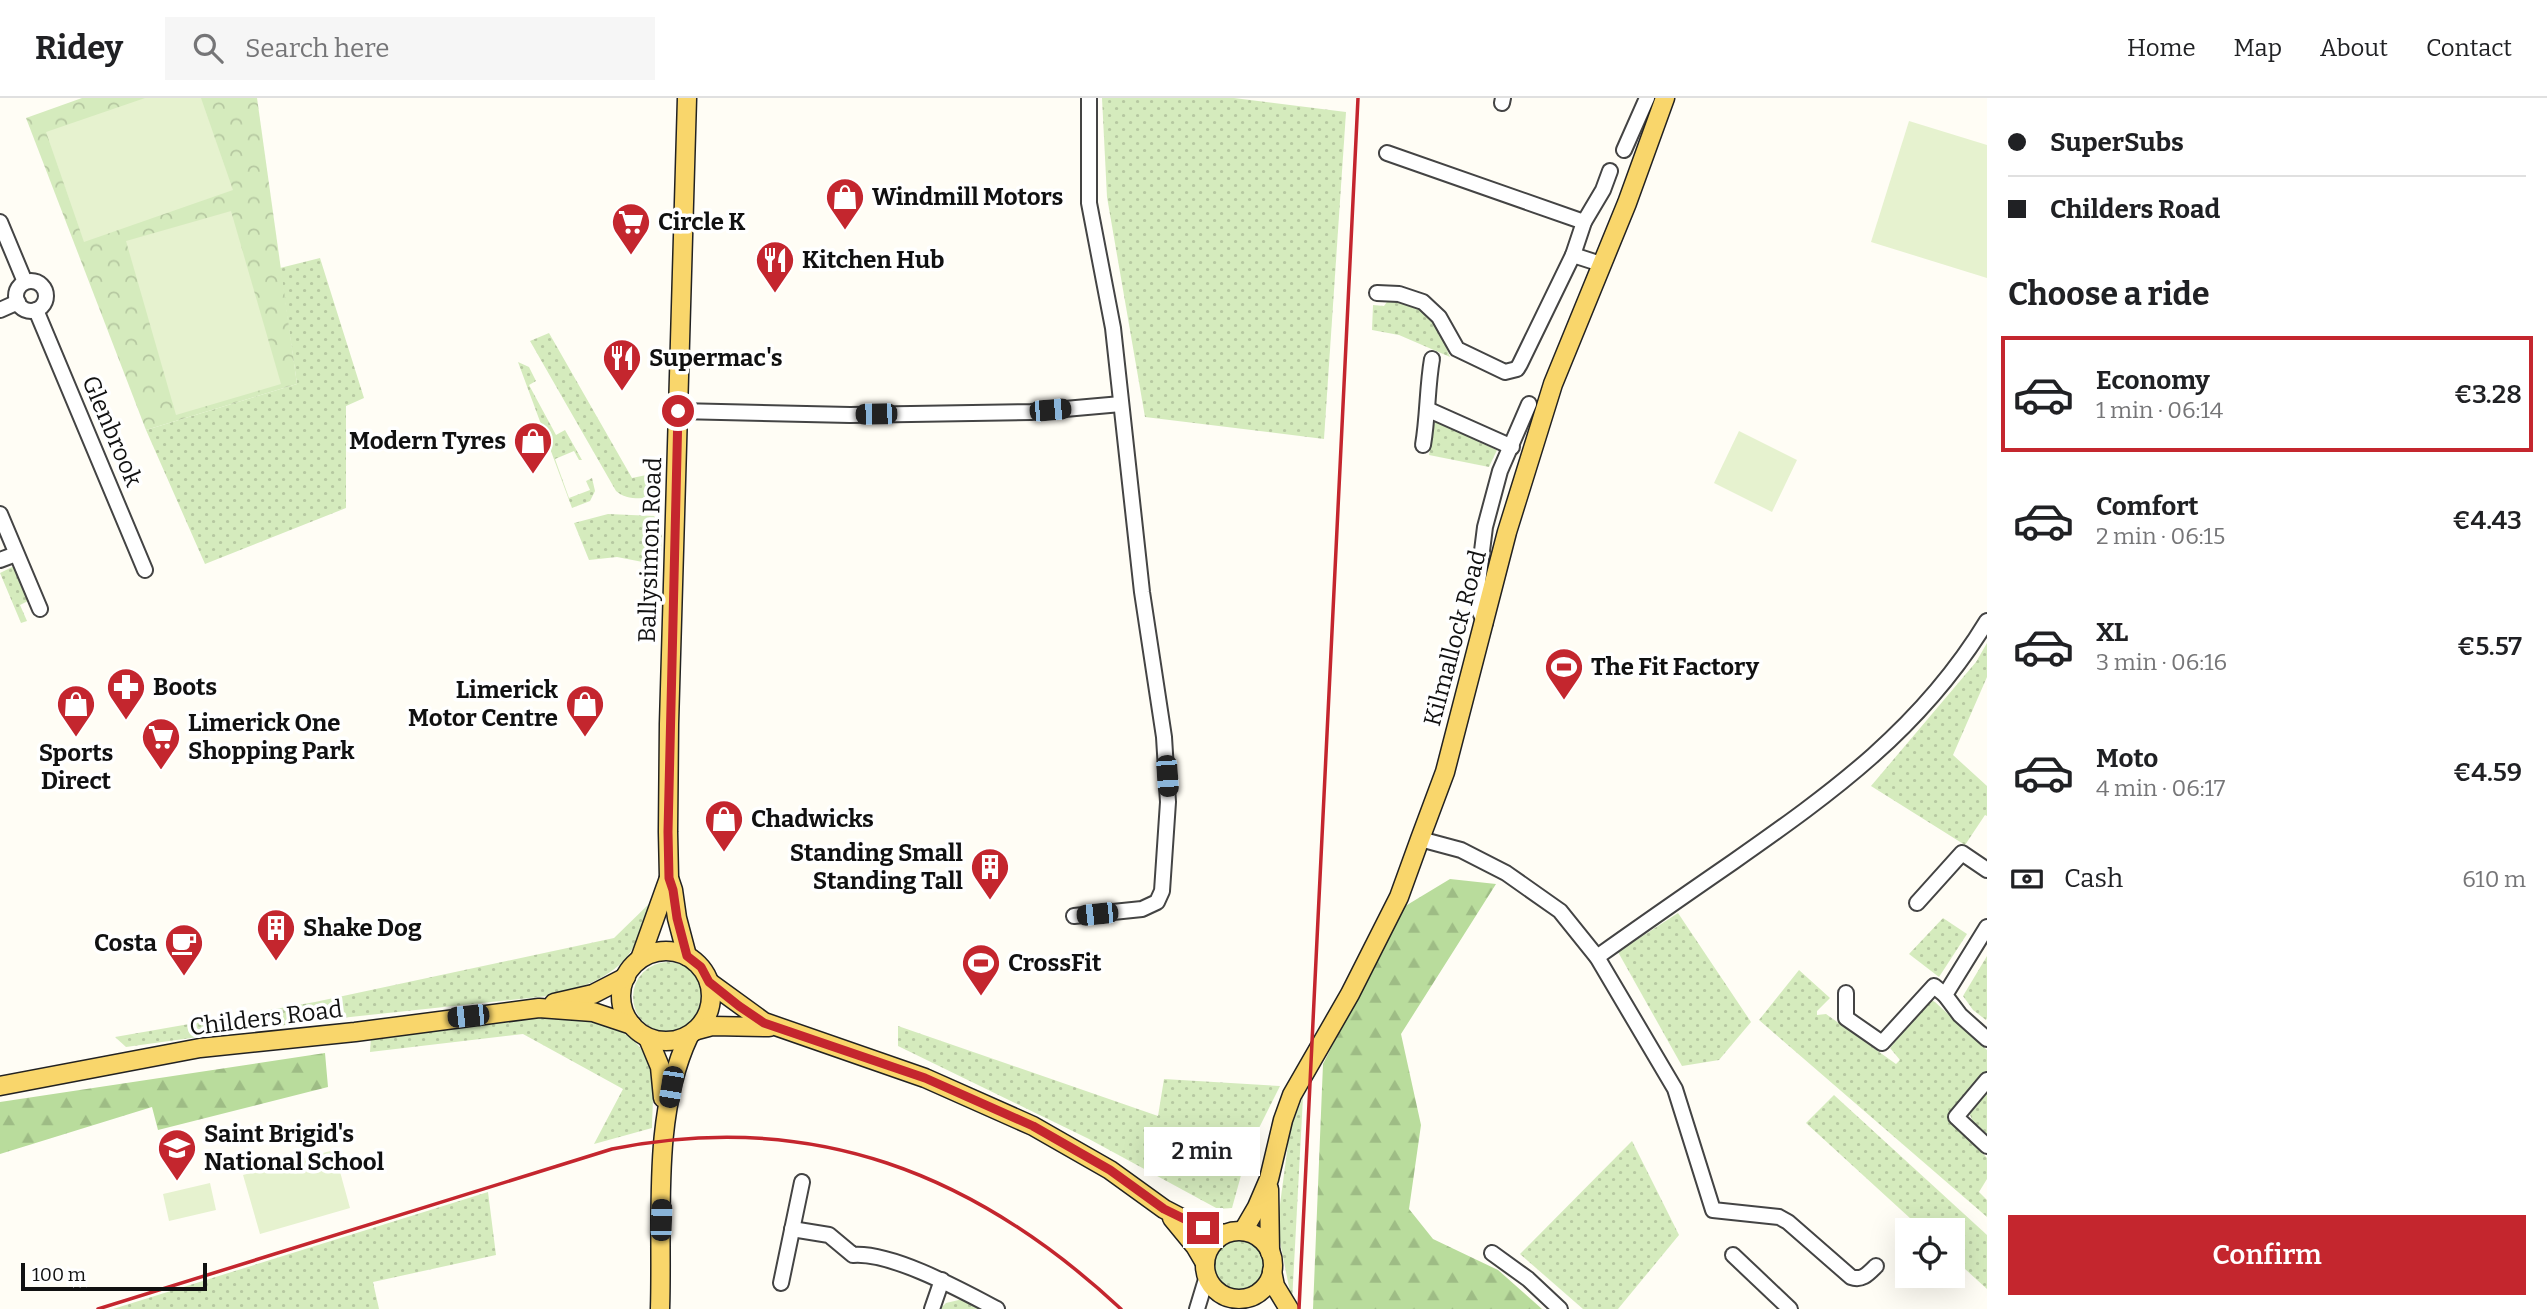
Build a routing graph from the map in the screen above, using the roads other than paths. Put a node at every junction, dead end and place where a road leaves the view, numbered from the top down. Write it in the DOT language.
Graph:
graph roads {
  1 [pos="687,98"];
  2 [pos="1089,98"];
  3 [pos="1647,98"];
  4 [pos="1665,98"];
  5 [pos="1624,150"];
  6 [pos="1387,153"];
  7 [pos="1610,171"];
  8 [pos="0,222"];
  9 [pos="1584,222"];
  10 [pos="1573,255"];
  11 [pos="1601,264"];
  12 [pos="25,282"];
  13 [pos="1377,293"];
  14 [pos="18,302"];
  15 [pos="0,310"];
  16 [pos="36,310"];
  17 [pos="1432,359"];
  18 [pos="1121,404"];
  19 [pos="1529,404"];
  20 [pos="1429,410"];
  21 [pos="678,411"];
  22 [pos="1423,445"];
  23 [pos="1513,447"];
  24 [pos="0,514"];
  25 [pos="1485,527"];
  26 [pos="1507,532"];
  27 [pos="16,554"];
  28 [pos="0,560"];
  29 [pos="145,570"];
  30 [pos="40,609"];
  31 [pos="1987,621"];
  32 [pos="1485,623"];
  33 [pos="1420,839"];
  34 [pos="1987,870"];
  35 [pos="669,878"];
  36 [pos="1917,903"];
  37 [pos="1074,916"];
  38 [pos="1987,927"];
  39 [pos="687,956"];
  40 [pos="1597,957"];
  41 [pos="640,960"];
  42 [pos="626,977"];
  43 [pos="709,982"];
  44 [pos="1846,993"];
  45 [pos="1945,995"];
  46 [pos="539,1008"];
  47 [pos="632,1025"];
  48 [pos="779,1028"];
  49 [pos="693,1033"];
  50 [pos="648,1038"];
  51 [pos="1987,1039"];
  52 [pos="1987,1080"];
  53 [pos="0,1086"];
  54 [pos="665,1126"];
  55 [pos="1987,1146"];
  56 [pos="1269,1179"];
  57 [pos="802,1182"];
  58 [pos="1164,1209"];
  59 [pos="792,1229"];
  60 [pos="1243,1231"];
  61 [pos="1223,1234"];
  62 [pos="1492,1253"];
  63 [pos="1732,1255"];
  64 [pos="1271,1262"];
  65 [pos="1876,1266"];
  66 [pos="1206,1270"];
  67 [pos="942,1280"];
  68 [pos="781,1283"];
  69 [pos="1246,1298"];
  70 [pos="660,1309"];
  71 [pos="932,1309"];
  72 [pos="997,1309"];
  73 [pos="1197,1309"];
  74 [pos="1279,1309"];
  75 [pos="1289,1309"];
  76 [pos="1560,1309"];
  77 [pos="1790,1309"];
  1 -- 21 [label="main road, Ballysimon Road"];
  2 -- 18 [label="street"];
  3 -- 5 [label="street"];
  4 -- 11 [label="main road, Kilmallock Road"];
  6 -- 9 [label="street"];
  7 -- 9 [label="street"];
  8 -- 12 [label="street"];
  9 -- 10 [label="street"];
  10 -- 11 [label="street"];
  10 -- 13 [label="street"];
  11 -- 26 [label="main road, Kilmallock Road"];
  12 -- 14 [label="street"];
  12 -- 16 [label="street"];
  14 -- 15 [label="street"];
  14 -- 16 [label="street"];
  16 -- 29 [label="street, Glenbrook"];
  17 -- 20 [label="street"];
  18 -- 21 [label="street"];
  18 -- 37 [label="street"];
  19 -- 23 [label="street"];
  20 -- 22 [label="street"];
  20 -- 23 [label="street"];
  21 -- 35 [label="main road, Ballysimon Road"];
  23 -- 25 [label="street"];
  24 -- 27 [label="street"];
  25 -- 26 [label="street"];
  25 -- 32 [label="street"];
  26 -- 32 [label="main road, Kilmallock Road"];
  27 -- 28 [label="street"];
  27 -- 30 [label="street"];
  31 -- 40 [label="street"];
  32 -- 33 [label="main road, Kilmallock Road"];
  33 -- 40 [label="street"];
  33 -- 56 [label="main road, Kilmallock Road"];
  34 -- 36 [label="street"];
  35 -- 39 [label="main road, Ballysimon Road"];
  35 -- 41 [label="main road, Ballysimon Road"];
  38 -- 45 [label="street"];
  39 -- 41 [label="main road"];
  39 -- 43 [label="main road"];
  40 -- 65 [label="street"];
  41 -- 42 [label="main road"];
  42 -- 46 [label="main road, Childers Road"];
  42 -- 47 [label="main road"];
  43 -- 48 [label="main road"];
  43 -- 49 [label="main road"];
  44 -- 45 [label="street"];
  45 -- 51 [label="street"];
  46 -- 47 [label="main road, Childers Road"];
  46 -- 53 [label="main road, Childers Road"];
  47 -- 50 [label="main road"];
  48 -- 49 [label="main road"];
  48 -- 58 [label="main road"];
  49 -- 50 [label="main road"];
  49 -- 54 [label="main road"];
  50 -- 54 [label="main road"];
  52 -- 55 [label="street"];
  54 -- 70 [label="main road"];
  56 -- 60 [label="main road, Kilmallock Road"];
  56 -- 64 [label="main road, Kilmallock Road"];
  57 -- 59 [label="street"];
  58 -- 61 [label="main road"];
  58 -- 66 [label="main road"];
  59 -- 67 [label="street"];
  59 -- 68 [label="street"];
  60 -- 61 [label="main road"];
  60 -- 64 [label="main road"];
  61 -- 66 [label="main road"];
  62 -- 76 [label="street"];
  63 -- 77 [label="street"];
  64 -- 69 [label="main road"];
  64 -- 75 [label="main road"];
  66 -- 69 [label="main road"];
  66 -- 73 [label="street"];
  67 -- 71 [label="street"];
  67 -- 72 [label="street"];
  69 -- 74 [label="main road"];
}
